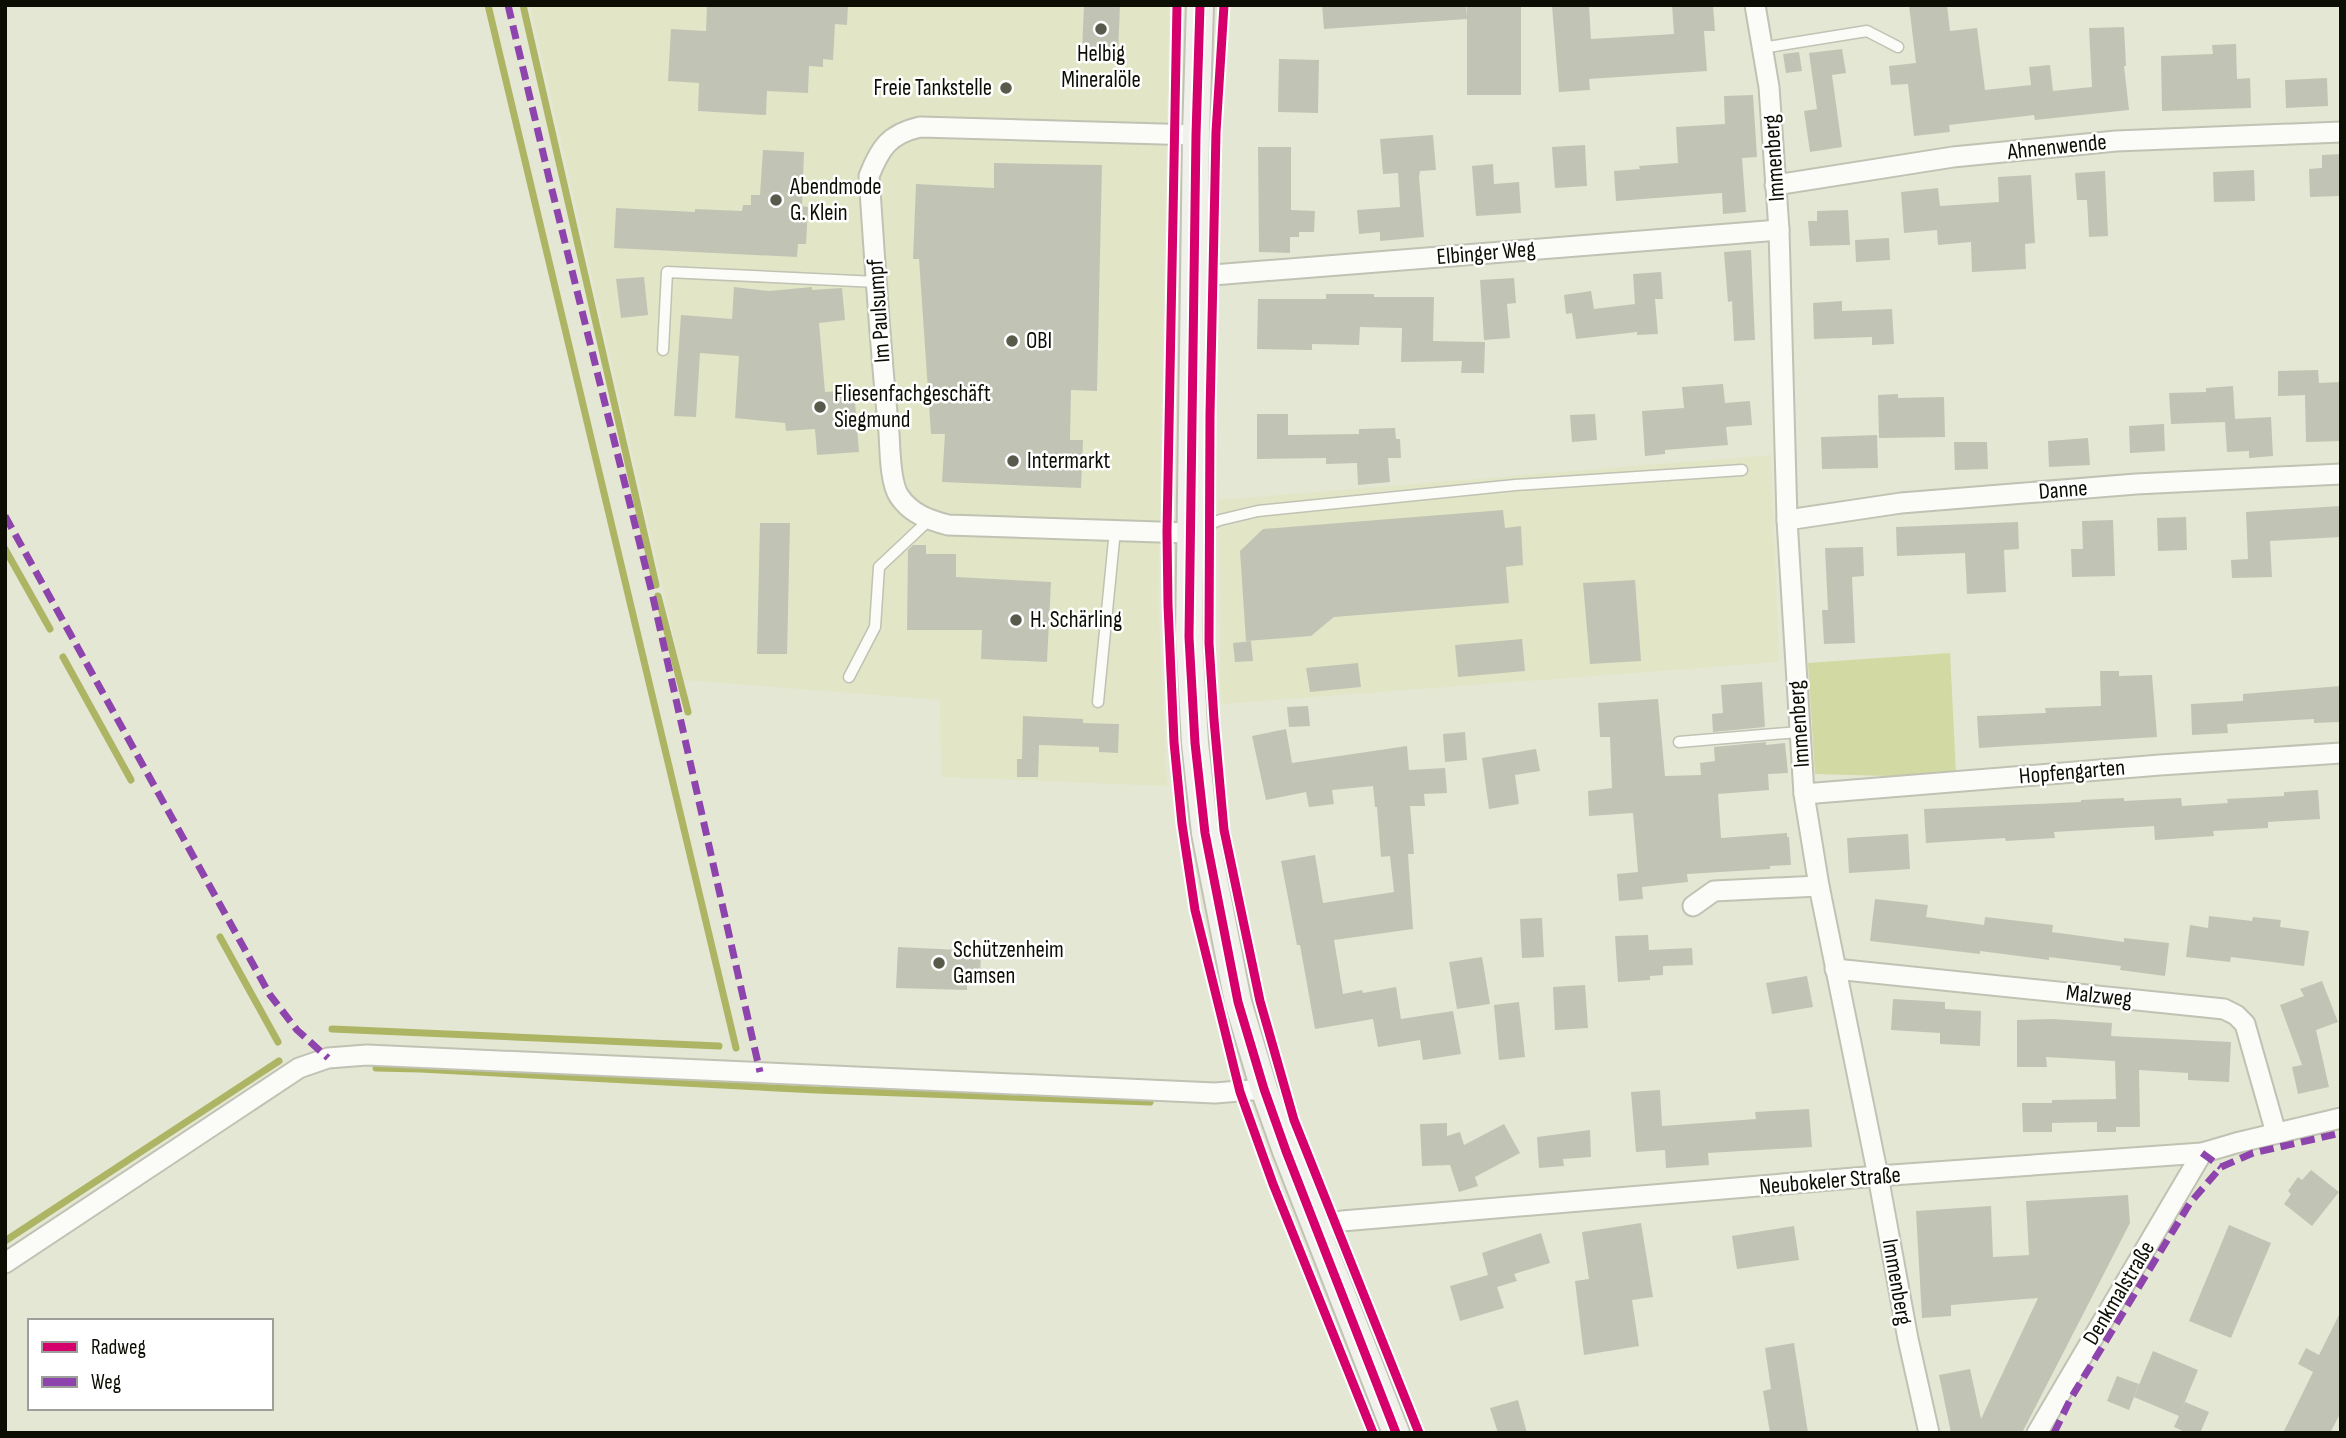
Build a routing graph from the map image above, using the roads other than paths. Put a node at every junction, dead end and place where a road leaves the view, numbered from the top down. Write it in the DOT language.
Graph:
graph roads {
  1 [pos="1200,5"];
  2 [pos="1755,5"];
  3 [pos="1898,47"];
  4 [pos="1762,48"];
  5 [pos="2341,132"];
  6 [pos="1196,135"];
  7 [pos="1775,185"];
  8 [pos="1779,230"];
  9 [pos="1194,274"];
  10 [pos="877,282"];
  11 [pos="663,350"];
  12 [pos="1742,470"];
  13 [pos="2341,474"];
  14 [pos="929,520"];
  15 [pos="1787,520"];
  16 [pos="1115,530"];
  17 [pos="1189,533"];
  18 [pos="849,677"];
  19 [pos="1098,702"];
  20 [pos="1798,732"];
  21 [pos="1679,742"];
  22 [pos="2341,753"];
  23 [pos="1804,794"];
  24 [pos="1819,886"];
  25 [pos="1693,906"];
  26 [pos="1835,969"];
  27 [pos="1264,1089"];
  28 [pos="2341,1118"];
  29 [pos="2276,1133"];
  30 [pos="2202,1153"];
  31 [pos="1878,1176"];
  32 [pos="1317,1230"];
  33 [pos="5,1263"];
  34 [pos="1396,1433"];
  35 [pos="1929,1433"];
  36 [pos="2037,1433"];
  1 -- 6 [label="street"];
  2 -- 4 [label="street, Immenberg"];
  3 -- 4 [label="lane"];
  4 -- 7 [label="street, Immenberg"];
  5 -- 7 [label="street, Ahnenwende"];
  6 -- 9 [label="street"];
  6 -- 10 [label="street, Im Paulsumpf"];
  7 -- 8 [label="street, Immenberg"];
  8 -- 9 [label="street, Elbinger Weg"];
  8 -- 15 [label="street, Immenberg"];
  9 -- 17 [label="street"];
  10 -- 11 [label="lane"];
  10 -- 14 [label="street, Im Paulsumpf"];
  12 -- 17 [label="lane"];
  13 -- 15 [label="street, Danne"];
  14 -- 16 [label="street, Im Paulsumpf"];
  14 -- 18 [label="lane"];
  15 -- 20 [label="street, Immenberg"];
  16 -- 17 [label="street, Im Paulsumpf"];
  16 -- 19 [label="lane"];
  17 -- 27 [label="street"];
  20 -- 21 [label="lane"];
  20 -- 23 [label="street, Immenberg"];
  22 -- 23 [label="street, Hopfengarten"];
  23 -- 24 [label="street, Immenberg"];
  24 -- 25 [label="street"];
  24 -- 26 [label="street, Immenberg"];
  26 -- 29 [label="street, Malzweg"];
  26 -- 31 [label="street, Immenberg"];
  27 -- 32 [label="street"];
  27 -- 33 [label="street"];
  28 -- 29 [label="street, Neubokeler Straße"];
  29 -- 30 [label="street, Neubokeler Straße"];
  30 -- 31 [label="street, Neubokeler Straße"];
  30 -- 36 [label="street, Denkmalstraße"];
  31 -- 32 [label="street, Neubokeler Straße"];
  31 -- 35 [label="street, Immenberg"];
  32 -- 34 [label="street"];
}
